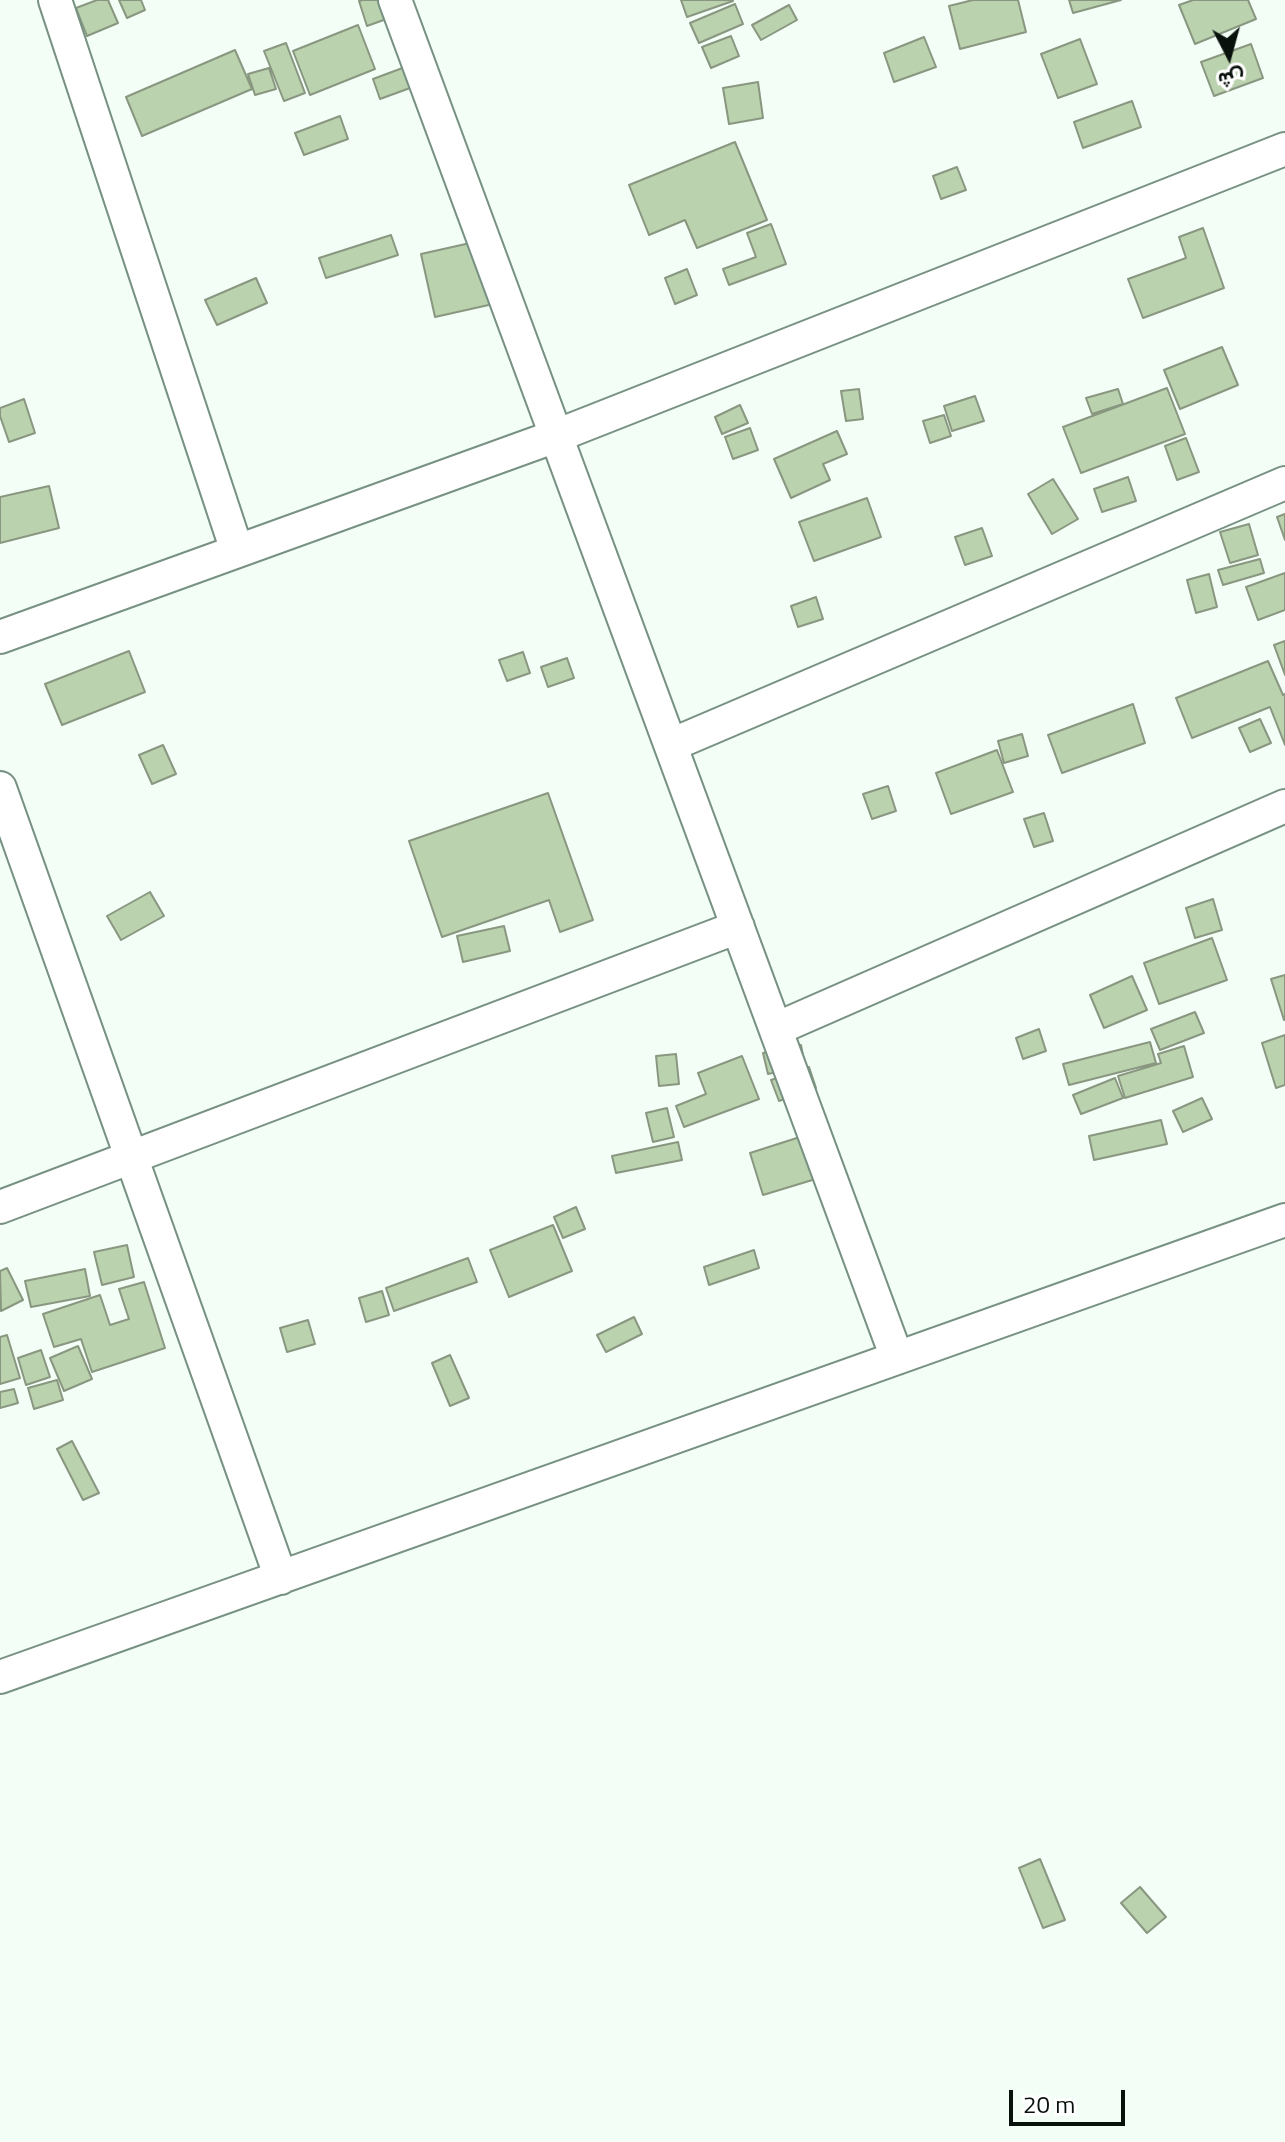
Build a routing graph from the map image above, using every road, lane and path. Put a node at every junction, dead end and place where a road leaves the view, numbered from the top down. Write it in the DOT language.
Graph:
graph roads {
  1 [pos="55,0"];
  2 [pos="395,0"];
  3 [pos="1282,158"];
  4 [pos="556,436"];
  5 [pos="1285,483"];
  6 [pos="237,551"];
  7 [pos="0,637"];
  8 [pos="671,745"];
  9 [pos="0,788"];
  10 [pos="1285,806"];
  11 [pos="738,927"];
  12 [pos="776,1029"];
  13 [pos="131,1158"];
  14 [pos="0,1207"];
  15 [pos="1285,1220"];
  16 [pos="897,1358"];
  17 [pos="281,1578"];
  18 [pos="0,1677"];
  1 -- 6 [label="street"];
  2 -- 4 [label="street"];
  3 -- 4 [label="street"];
  4 -- 6 [label="street"];
  4 -- 8 [label="street"];
  5 -- 8 [label="street"];
  6 -- 7 [label="street"];
  8 -- 11 [label="street"];
  9 -- 13 [label="street"];
  10 -- 12 [label="street"];
  11 -- 12 [label="street"];
  11 -- 13 [label="street"];
  12 -- 16 [label="street"];
  13 -- 14 [label="street"];
  13 -- 17 [label="street"];
  15 -- 16 [label="street"];
  16 -- 17 [label="street"];
  17 -- 18 [label="street"];
}
